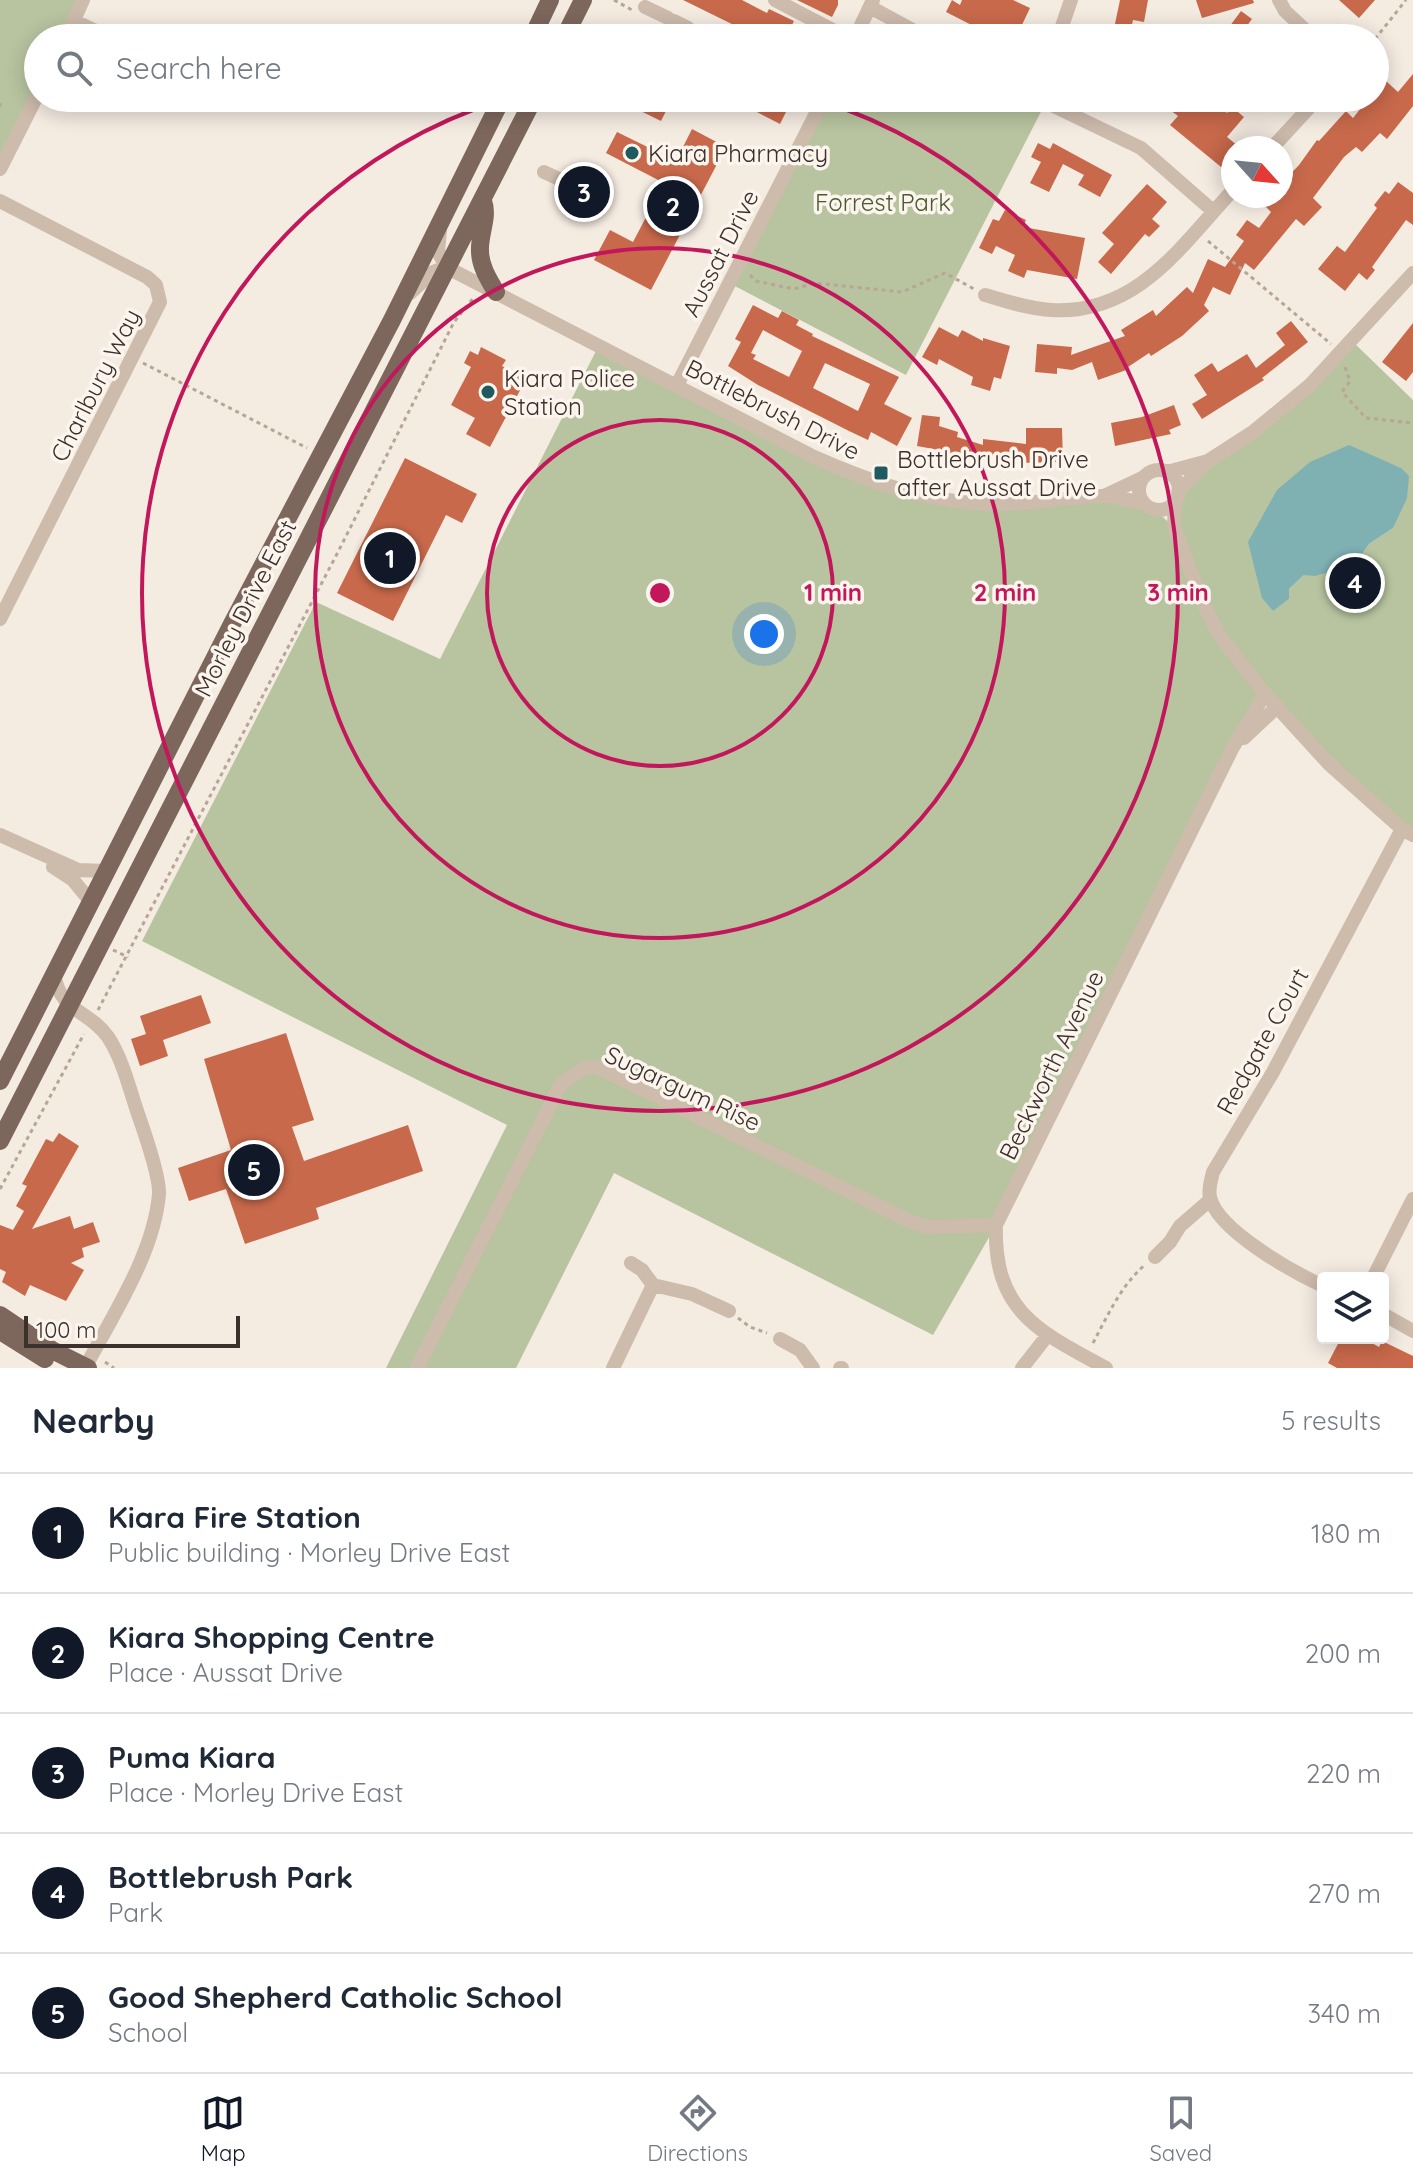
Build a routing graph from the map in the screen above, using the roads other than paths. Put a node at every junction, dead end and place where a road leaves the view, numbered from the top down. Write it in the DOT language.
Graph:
graph roads {
  1 [pos="83,0"];
  2 [pos="550,0"];
  3 [pos="583,0"];
  4 [pos="775,0"];
  5 [pos="1071,0"];
  6 [pos="1279,0"];
  7 [pos="872,4"];
  8 [pos="641,9"];
  9 [pos="75,21"];
  10 [pos="73,24"];
  11 [pos="81,24"];
  12 [pos="539,24"];
  13 [pos="571,24"];
  14 [pos="680,24"];
  15 [pos="821,24"];
  16 [pos="862,24"];
  17 [pos="904,24"];
  18 [pos="1063,24"];
  19 [pos="1299,24"];
  20 [pos="29,112"];
  21 [pos="495,112"];
  22 [pos="527,112"];
  23 [pos="817,112"];
  24 [pos="1066,112"];
  25 [pos="1305,112"];
  26 [pos="1283,136"];
  27 [pos="0,169"];
  28 [pos="544,172"];
  29 [pos="572,185"];
  30 [pos="483,198"];
  31 [pos="0,201"];
  32 [pos="1221,203"];
  33 [pos="1213,211"];
  34 [pos="445,213"];
  35 [pos="446,267"];
  36 [pos="1413,273"];
  37 [pos="496,292"];
  38 [pos="985,295"];
  39 [pos="392,320"];
  40 [pos="677,385"];
  41 [pos="374,409"];
  42 [pos="333,430"];
  43 [pos="1208,461"];
  44 [pos="1167,472"];
  45 [pos="1144,477"];
  46 [pos="1104,496"];
  47 [pos="1177,497"];
  48 [pos="1150,506"];
  49 [pos="1174,527"];
  50 [pos="290,573"];
  51 [pos="252,586"];
  52 [pos="0,619"];
  53 [pos="1265,694"];
  54 [pos="1278,706"];
  55 [pos="1232,749"];
  56 [pos="1408,832"];
  57 [pos="0,835"];
  58 [pos="26,849"];
  59 [pos="106,871"];
  60 [pos="91,902"];
  61 [pos="54,974"];
  62 [pos="69,1006"];
  63 [pos="0,1081"];
  64 [pos="0,1141"];
  65 [pos="1413,1199"];
  66 [pos="1210,1200"];
  67 [pos="996,1225"];
  68 [pos="1155,1257"];
  69 [pos="631,1263"];
  70 [pos="1376,1272"];
  71 [pos="1317,1283"];
  72 [pos="653,1285"];
  73 [pos="729,1311"];
  74 [pos="0,1315"];
  75 [pos="1389,1317"];
  76 [pos="0,1331"];
  77 [pos="1413,1331"];
  78 [pos="1047,1336"];
  79 [pos="780,1339"];
  80 [pos="62,1368"];
  81 [pos="86,1368"];
  82 [pos="417,1368"];
  83 [pos="613,1368"];
  84 [pos="813,1368"];
  85 [pos="1022,1368"];
  86 [pos="1106,1368"];
  1 -- 9 [label="street"];
  2 -- 12 [label="main road"];
  3 -- 13 [label="main road"];
  4 -- 15 [label="street"];
  5 -- 18 [label="street"];
  6 -- 19 [label="street"];
  7 -- 16 [label="street"];
  7 -- 17 [label="street"];
  8 -- 14 [label="street"];
  9 -- 10 [label="street"];
  9 -- 11 [label="street"];
  20 -- 27 [label="street"];
  21 -- 34 [label="main road, Morley Drive East"];
  22 -- 30 [label="main road, Morley Drive East"];
  23 -- 40 [label="street, Aussat Drive"];
  24 -- 33 [label="street"];
  25 -- 26 [label="street"];
  28 -- 29 [label="street"];
  30 -- 35 [label="main road, Morley Drive East"];
  30 -- 37 [label="main road"];
  31 -- 52 [label="street, Charlbury Way"];
  32 -- 33 [label="street"];
  33 -- 38 [label="street"];
  34 -- 35 [label="street"];
  34 -- 39 [label="main road, Morley Drive East"];
  35 -- 37 [label="street, Bottlebrush Drive"];
  35 -- 39 [label="street"];
  35 -- 41 [label="main road, Morley Drive East"];
  36 -- 43 [label="street"];
  37 -- 40 [label="street, Bottlebrush Drive"];
  39 -- 42 [label="main road, Morley Drive East"];
  40 -- 46 [label="street, Bottlebrush Drive"];
  41 -- 42 [label="main road"];
  41 -- 50 [label="main road, Morley Drive East"];
  42 -- 51 [label="main road, Morley Drive East"];
  43 -- 44 [label="street"];
  43 -- 47 [label="street"];
  44 -- 45 [label="street"];
  44 -- 47 [label="street"];
  45 -- 46 [label="street, Bottlebrush Drive"];
  45 -- 48 [label="street"];
  46 -- 48 [label="street, Bottlebrush Drive"];
  47 -- 48 [label="street"];
  47 -- 49 [label="street"];
  48 -- 49 [label="street"];
  49 -- 53 [label="street"];
  50 -- 51 [label="main road"];
  50 -- 62 [label="main road, Morley Drive East"];
  51 -- 59 [label="main road, Morley Drive East"];
  53 -- 54 [label="street"];
  53 -- 55 [label="street, Beckworth Avenue"];
  54 -- 55 [label="street, Beckworth Avenue"];
  54 -- 56 [label="street"];
  55 -- 67 [label="street, Beckworth Avenue"];
  56 -- 66 [label="street, Redgate Court"];
  57 -- 58 [label="street"];
  58 -- 59 [label="street"];
  58 -- 60 [label="street"];
  59 -- 60 [label="main road, Morley Drive East"];
  60 -- 61 [label="main road, Morley Drive East"];
  61 -- 62 [label="street"];
  61 -- 63 [label="main road, Morley Drive East"];
  62 -- 64 [label="main road, Morley Drive East"];
  62 -- 81 [label="street"];
  65 -- 70 [label="street"];
  66 -- 68 [label="street"];
  66 -- 71 [label="street"];
  67 -- 78 [label="street"];
  67 -- 82 [label="street, Sugargum Rise"];
  69 -- 72 [label="street"];
  72 -- 73 [label="street"];
  72 -- 83 [label="street"];
  74 -- 81 [label="main road"];
  75 -- 77 [label="street"];
  76 -- 80 [label="main road"];
  78 -- 85 [label="street"];
  78 -- 86 [label="street"];
  79 -- 84 [label="street"];
}
